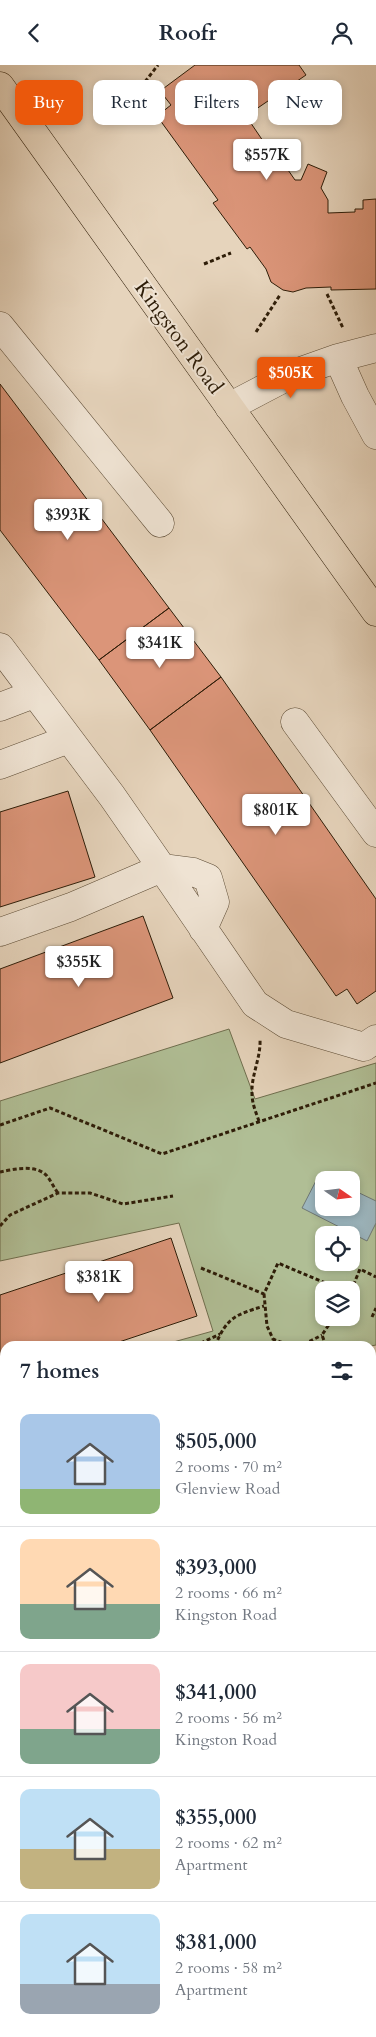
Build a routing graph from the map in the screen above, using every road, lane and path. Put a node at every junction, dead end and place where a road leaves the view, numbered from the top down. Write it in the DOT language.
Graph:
graph roads {
  1 [pos="158,65"];
  2 [pos="146,80"];
  3 [pos="0,86"];
  4 [pos="231,253"];
  5 [pos="204,264"];
  6 [pos="328,294"];
  7 [pos="280,295"];
  8 [pos="0,326"];
  9 [pos="343,328"];
  10 [pos="256,332"];
  11 [pos="376,348"];
  12 [pos="338,358"];
  13 [pos="229,407"];
  14 [pos="376,435"];
  15 [pos="160,523"];
  16 [pos="376,612"];
  17 [pos="0,647"];
  18 [pos="34,694"];
  19 [pos="0,707"];
  20 [pos="295,722"];
  21 [pos="69,739"];
  22 [pos="0,765"];
  23 [pos="376,833"];
  24 [pos="162,868"];
  25 [pos="0,932"];
  26 [pos="269,1013"];
  27 [pos="376,1039"];
  28 [pos="376,1083"];
  29 [pos="259,1121"];
  30 [pos="0,1125"];
  31 [pos="0,1173"];
  32 [pos="58,1193"];
  33 [pos="173,1196"];
  34 [pos="0,1226"];
  35 [pos="201,1269"];
  36 [pos="376,1277"];
  37 [pos="321,1281"];
  38 [pos="355,1281"];
  39 [pos="264,1294"];
  40 [pos="264,1306"];
  41 [pos="376,1308"];
  42 [pos="372,1317"];
  43 [pos="328,1326"];
  44 [pos="220,1334"];
  45 [pos="322,1335"];
  46 [pos="205,1341"];
  47 [pos="217,1341"];
  48 [pos="277,1341"];
  49 [pos="311,1341"];
  50 [pos="324,1341"];
  1 -- 2 [label="path"];
  3 -- 13 [label="main road, Kingston Road"];
  4 -- 5 [label="path"];
  6 -- 9 [label="path"];
  7 -- 10 [label="path"];
  8 -- 15 [label="street"];
  11 -- 12 [label="street"];
  12 -- 13 [label="street"];
  12 -- 14 [label="street"];
  13 -- 16 [label="main road, Kingston Road"];
  17 -- 18 [label="street"];
  18 -- 19 [label="street"];
  18 -- 21 [label="street"];
  20 -- 23 [label="street"];
  21 -- 22 [label="street"];
  21 -- 24 [label="street"];
  24 -- 25 [label="street"];
  24 -- 26 [label="street"];
  26 -- 27 [label="street"];
  26 -- 29 [label="path"];
  28 -- 29 [label="path"];
  29 -- 30 [label="path"];
  31 -- 32 [label="path"];
  32 -- 33 [label="path"];
  32 -- 34 [label="path"];
  35 -- 39 [label="path"];
  36 -- 38 [label="path"];
  37 -- 39 [label="path"];
  39 -- 40 [label="path"];
  40 -- 44 [label="path"];
  40 -- 48 [label="path"];
  41 -- 42 [label="path"];
  43 -- 45 [label="path"];
  44 -- 46 [label="path"];
  44 -- 47 [label="path"];
  45 -- 49 [label="path"];
  45 -- 50 [label="path"];
}
